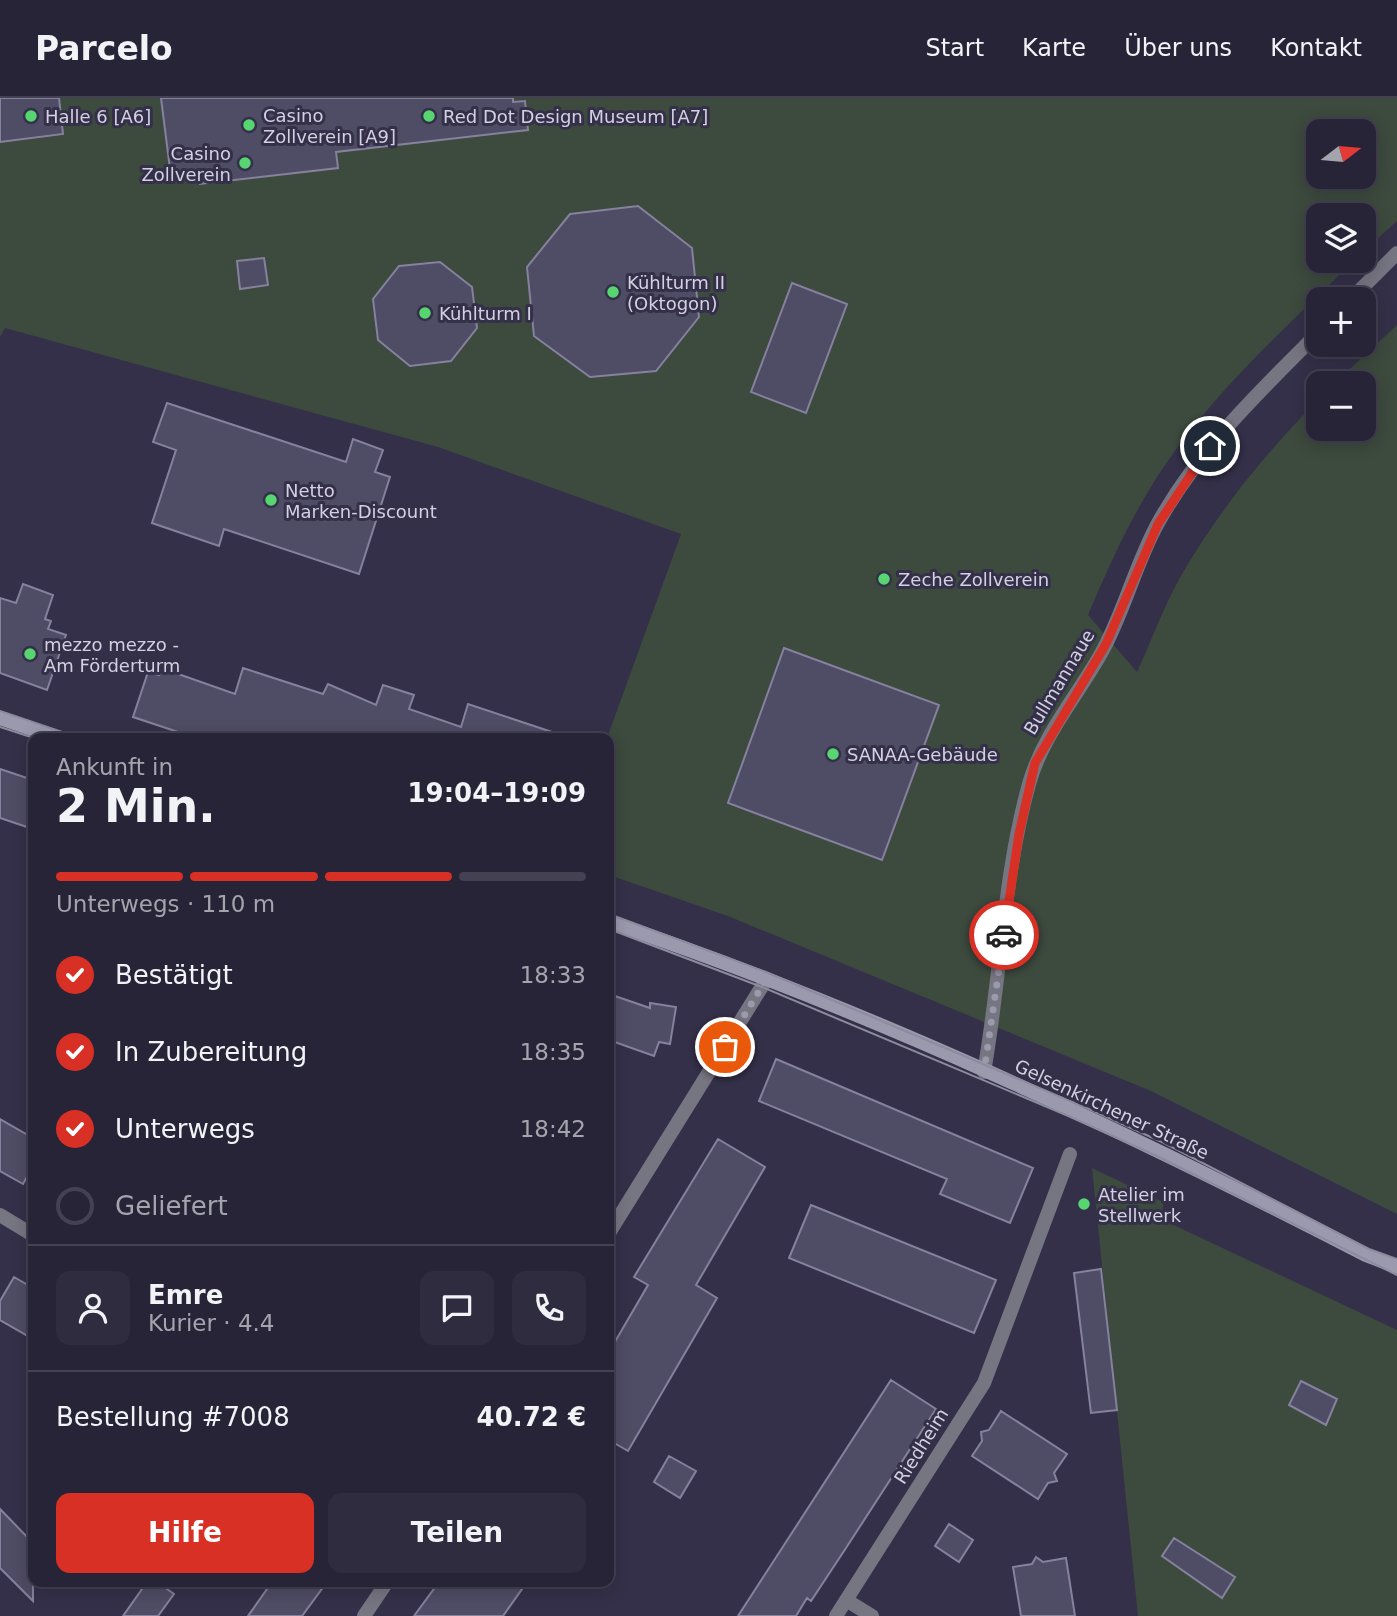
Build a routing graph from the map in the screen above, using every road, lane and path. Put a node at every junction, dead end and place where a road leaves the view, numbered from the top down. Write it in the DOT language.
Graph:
graph roads {
  1 [pos="1397,253"];
  2 [pos="1363,287"];
  3 [pos="1306,344"];
  4 [pos="0,718"];
  5 [pos="44,733"];
  6 [pos="614,924"];
  7 [pos="766,980"];
  8 [pos="984,1072"];
  9 [pos="1070,1154"];
  10 [pos="0,1215"];
  11 [pos="614,1225"];
  12 [pos="28,1232"];
  13 [pos="1397,1267"];
  14 [pos="384,1587"];
  15 [pos="846,1600"];
  16 [pos="364,1616"];
  17 [pos="836,1616"];
  18 [pos="872,1616"];
  1 -- 2 [label="street"];
  3 -- 8 [label="street, Bullmannaue"];
  4 -- 5 [label="main road"];
  6 -- 7 [label="main road, Gelsenkirchener Straße"];
  7 -- 8 [label="main road, Gelsenkirchener Straße"];
  7 -- 11 [label="street"];
  8 -- 13 [label="main road, Gelsenkirchener Straße"];
  9 -- 15 [label="street, Riedheim"];
  10 -- 12 [label="street"];
  14 -- 16 [label="street"];
  15 -- 17 [label="street, Riedheim"];
  15 -- 18 [label="street"];
}
